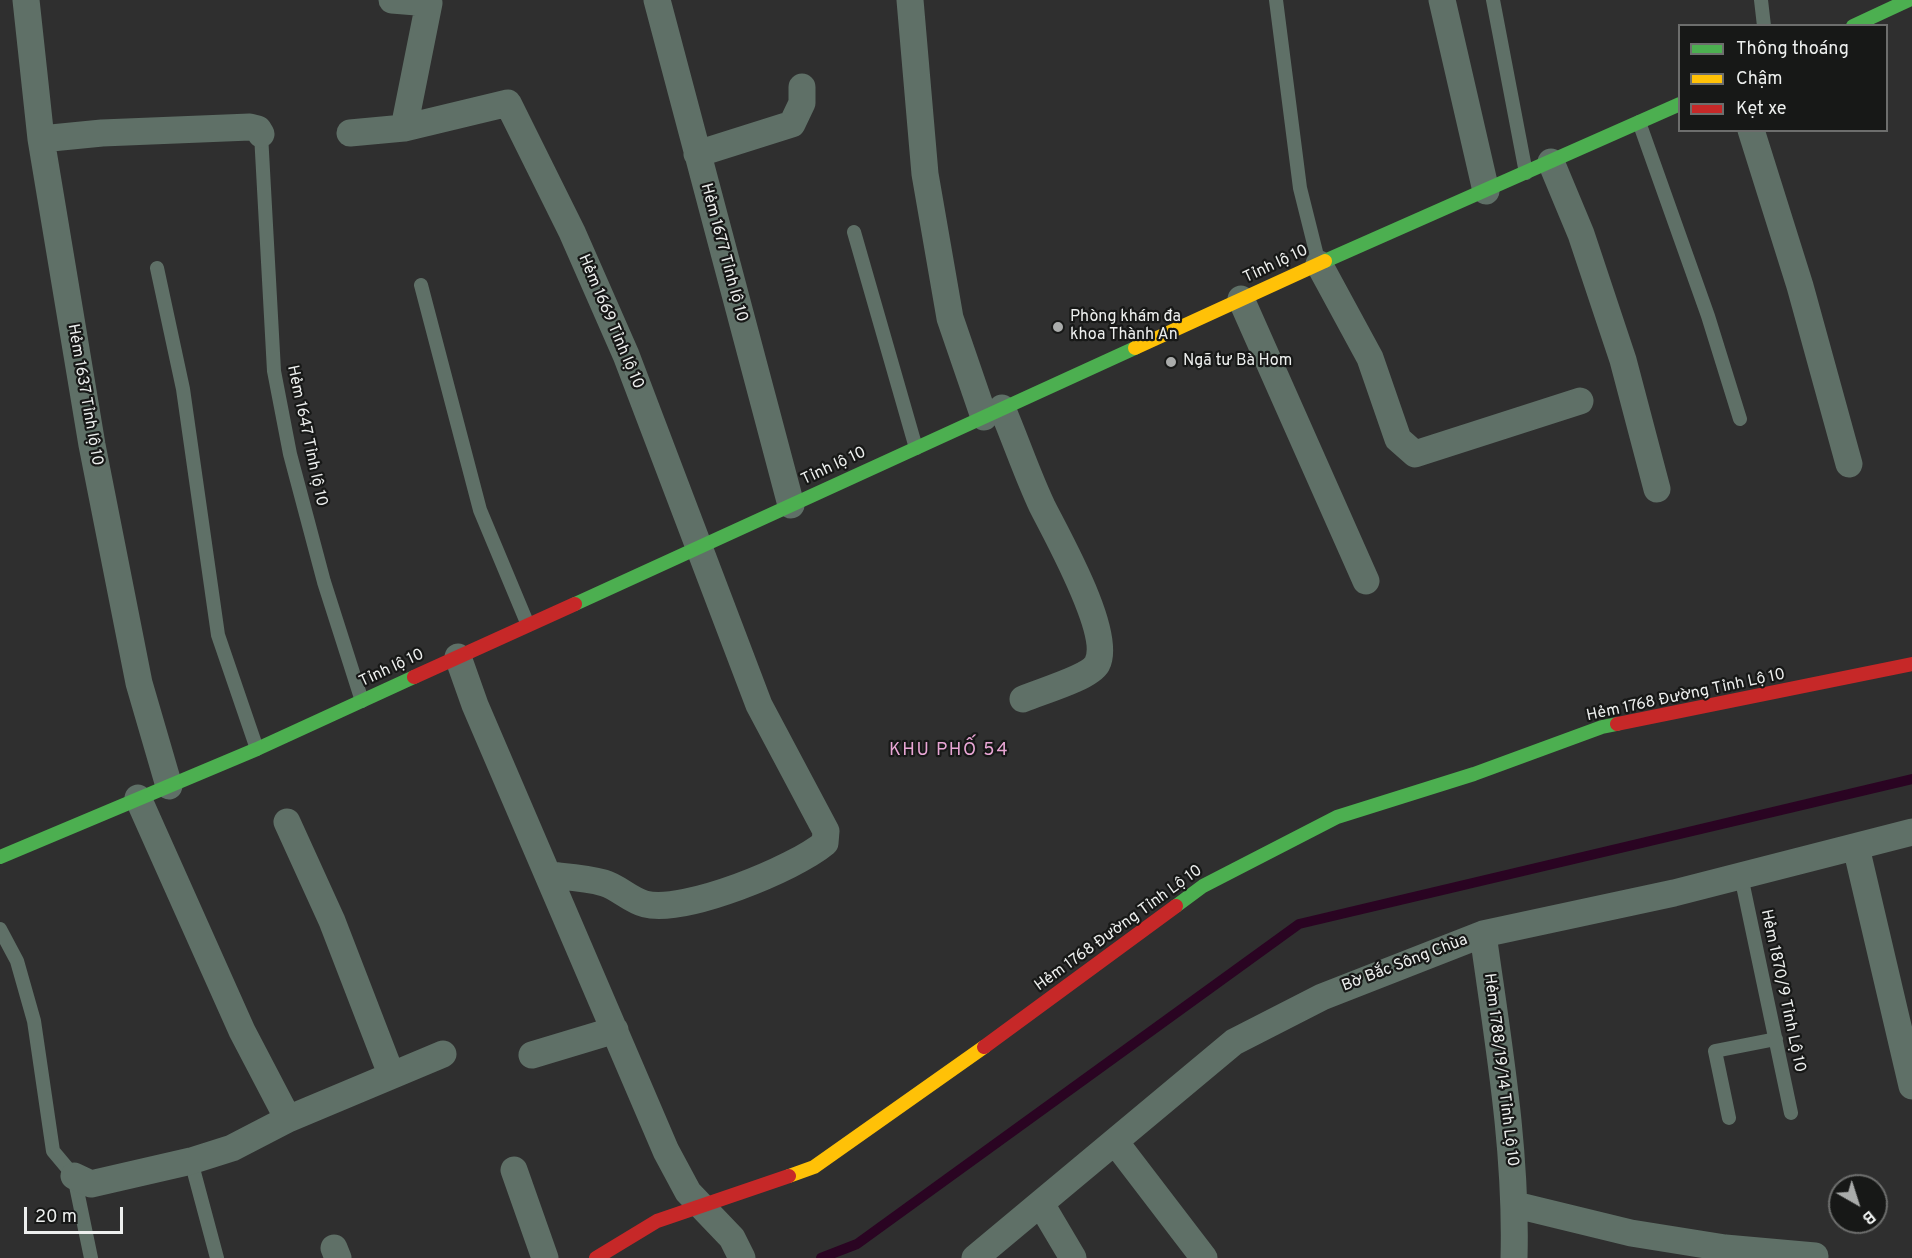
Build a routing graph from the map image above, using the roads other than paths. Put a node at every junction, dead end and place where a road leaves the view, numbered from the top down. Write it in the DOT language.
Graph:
graph roads {
  1 [pos="26,0"];
  2 [pos="392,0"];
  3 [pos="657,0"];
  4 [pos="910,0"];
  5 [pos="1276,0"];
  6 [pos="1442,0"];
  7 [pos="1493,0"];
  8 [pos="1761,0"];
  9 [pos="1909,0"];
  10 [pos="1764,24"];
  11 [pos="1856,24"];
  12 [pos="802,87"];
  13 [pos="1678,105"];
  14 [pos="1639,122"];
  15 [pos="404,128"];
  16 [pos="1752,132"];
  17 [pos="350,133"];
  18 [pos="261,134"];
  19 [pos="41,139"];
  20 [pos="697,154"];
  21 [pos="1551,162"];
  22 [pos="1526,173"];
  23 [pos="1486,190"];
  24 [pos="854,231"];
  25 [pos="1319,264"];
  26 [pos="157,268"];
  27 [pos="421,285"];
  28 [pos="1241,299"];
  29 [pos="1580,401"];
  30 [pos="993,412"];
  31 [pos="1740,419"];
  32 [pos="916,448"];
  33 [pos="1849,464"];
  34 [pos="1657,489"];
  35 [pos="791,505"];
  36 [pos="699,547"];
  37 [pos="1366,581"];
  38 [pos="528,625"];
  39 [pos="458,657"];
  40 [pos="1912,664"];
  41 [pos="1023,699"];
  42 [pos="362,701"];
  43 [pos="257,749"];
  44 [pos="169,786"];
  45 [pos="138,798"];
  46 [pos="287,822"];
  47 [pos="1912,832"];
  48 [pos="1856,847"];
  49 [pos="0,857"];
  50 [pos="549,874"];
  51 [pos="1741,876"];
  52 [pos="0,929"];
  53 [pos="1483,934"];
  54 [pos="615,1030"];
  55 [pos="1776,1039"];
  56 [pos="443,1054"];
  57 [pos="532,1055"];
  58 [pos="391,1074"];
  59 [pos="1912,1086"];
  60 [pos="1791,1113"];
  61 [pos="1729,1118"];
  62 [pos="288,1119"];
  63 [pos="1116,1143"];
  64 [pos="191,1161"];
  65 [pos="514,1170"];
  66 [pos="74,1176"];
  67 [pos="1041,1204"];
  68 [pos="1516,1205"];
  69 [pos="704,1206"];
  70 [pos="737,1248"];
  71 [pos="1815,1256"];
  72 [pos="91,1258"];
  73 [pos="217,1258"];
  74 [pos="545,1258"];
  75 [pos="596,1258"];
  76 [pos="975,1258"];
  77 [pos="1073,1258"];
  78 [pos="1204,1258"];
  79 [pos="1514,1258"];
  1 -- 19 [label="street, Hẻm 1637 Tỉnh lộ 10"];
  2 -- 15 [label="street"];
  3 -- 20 [label="street, Hẻm 1677 Tỉnh lộ 10"];
  4 -- 30 [label="street"];
  5 -- 25 [label="lane"];
  6 -- 23 [label="street"];
  7 -- 22 [label="lane"];
  8 -- 10 [label="lane"];
  9 -- 11 [label="main road"];
  12 -- 20 [label="street"];
  13 -- 14 [label="main road, Tỉnh lộ 10"];
  14 -- 21 [label="main road, Tỉnh lộ 10"];
  14 -- 31 [label="lane"];
  15 -- 17 [label="street"];
  15 -- 36 [label="street, Hẻm 1669 Tỉnh lộ 10"];
  16 -- 33 [label="street"];
  18 -- 19 [label="street"];
  18 -- 42 [label="lane, Hẻm 1647 Tỉnh lộ 10"];
  19 -- 44 [label="street, Hẻm 1637 Tỉnh lộ 10"];
  20 -- 35 [label="street, Hẻm 1677 Tỉnh lộ 10"];
  21 -- 22 [label="main road, Tỉnh lộ 10"];
  21 -- 34 [label="street"];
  22 -- 23 [label="main road, Tỉnh lộ 10"];
  23 -- 25 [label="main road, Tỉnh lộ 10"];
  24 -- 32 [label="lane"];
  25 -- 28 [label="main road, Tỉnh lộ 10"];
  25 -- 29 [label="street"];
  26 -- 43 [label="lane"];
  27 -- 38 [label="lane"];
  28 -- 30 [label="main road, Tỉnh lộ 10"];
  28 -- 37 [label="street"];
  30 -- 32 [label="main road, Tỉnh lộ 10"];
  30 -- 41 [label="street"];
  32 -- 35 [label="main road, Tỉnh lộ 10"];
  35 -- 36 [label="main road, Tỉnh lộ 10"];
  36 -- 38 [label="main road, Tỉnh lộ 10"];
  36 -- 50 [label="street, Hẻm 1669 Tỉnh lộ 10"];
  38 -- 39 [label="main road, Tỉnh lộ 10"];
  39 -- 42 [label="main road, Tỉnh lộ 10"];
  39 -- 50 [label="street"];
  40 -- 69 [label="main road, Hẻm 1768 Đường Tỉnh Lộ 10"];
  42 -- 43 [label="main road, Tỉnh lộ 10"];
  43 -- 44 [label="main road, Tỉnh lộ 10"];
  44 -- 45 [label="main road, Tỉnh lộ 10"];
  45 -- 49 [label="main road, Tỉnh lộ 10"];
  45 -- 62 [label="street"];
  46 -- 58 [label="street"];
  47 -- 48 [label="street, Bờ Bắc Sông Chùa"];
  48 -- 51 [label="street, Bờ Bắc Sông Chùa"];
  48 -- 59 [label="street"];
  50 -- 54 [label="street"];
  51 -- 53 [label="street, Bờ Bắc Sông Chùa"];
  51 -- 55 [label="lane, Hẻm 1870/9 Tỉnh Lộ 10"];
  52 -- 66 [label="lane"];
  53 -- 63 [label="street, Bờ Bắc Sông Chùa"];
  53 -- 68 [label="street, Hẻm 1788/19/14 Tỉnh Lộ 10"];
  54 -- 57 [label="street"];
  54 -- 69 [label="street"];
  55 -- 60 [label="lane, Hẻm 1870/9 Tỉnh Lộ 10"];
  55 -- 61 [label="lane"];
  56 -- 58 [label="street"];
  58 -- 62 [label="street"];
  62 -- 64 [label="street"];
  63 -- 67 [label="street, Bờ Bắc Sông Chùa"];
  63 -- 78 [label="street"];
  64 -- 66 [label="street"];
  64 -- 73 [label="lane"];
  65 -- 74 [label="street"];
  66 -- 72 [label="lane"];
  67 -- 76 [label="street, Bờ Bắc Sông Chùa"];
  67 -- 77 [label="street"];
  68 -- 71 [label="street"];
  68 -- 79 [label="street, Hẻm 1788/19/14 Tỉnh Lộ 10"];
  69 -- 70 [label="street"];
  69 -- 75 [label="main road, Hẻm 1768 Đường Tỉnh Lộ 10"];
}
